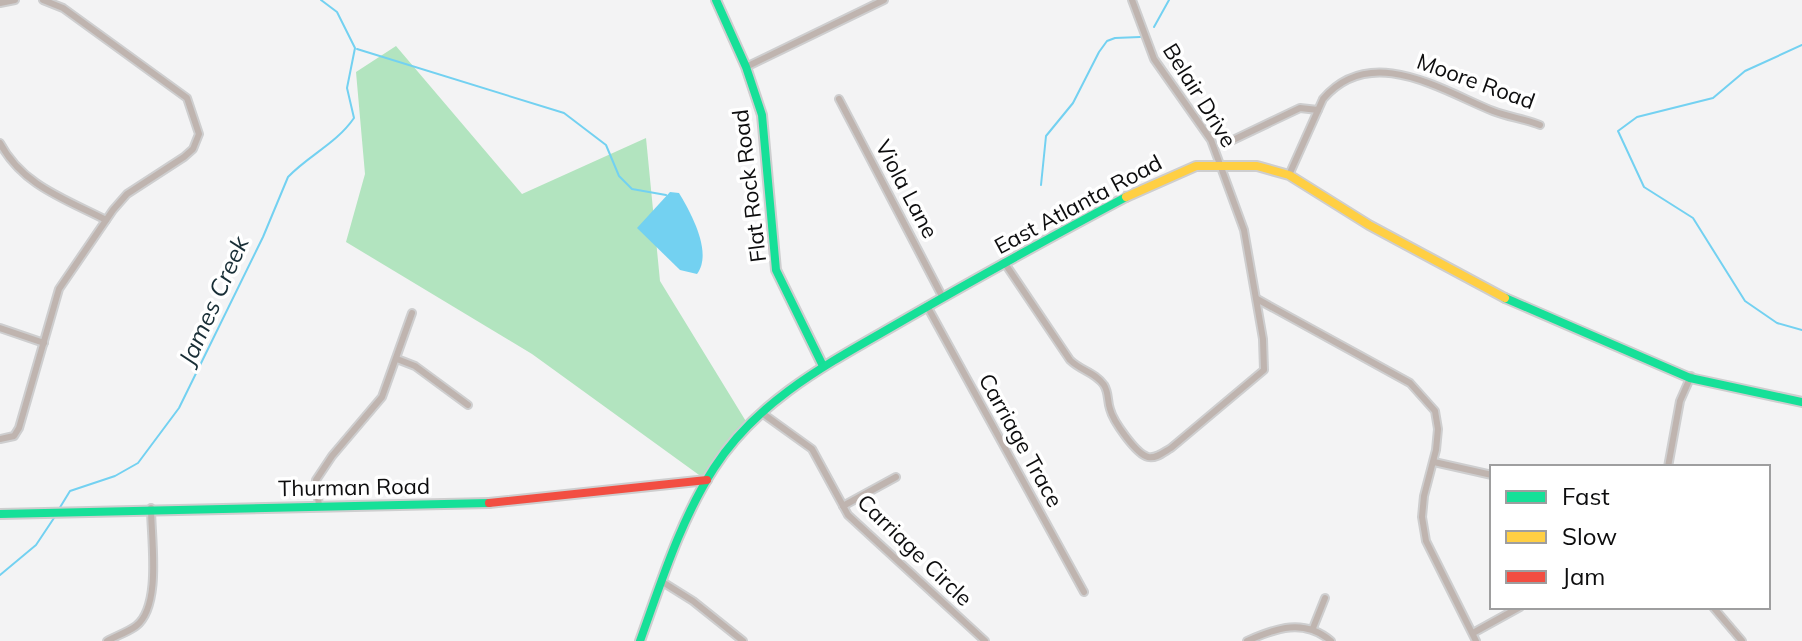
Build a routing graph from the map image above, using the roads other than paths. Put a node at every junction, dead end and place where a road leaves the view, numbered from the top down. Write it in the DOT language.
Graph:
graph roads {
  1 [pos="15,0"];
  2 [pos="43,0"];
  3 [pos="716,0"];
  4 [pos="884,0"];
  5 [pos="1132,0"];
  6 [pos="0,3"];
  7 [pos="746,67"];
  8 [pos="839,99"];
  9 [pos="1318,110"];
  10 [pos="1540,125"];
  11 [pos="1233,140"];
  12 [pos="0,143"];
  13 [pos="1221,164"];
  14 [pos="1289,175"];
  15 [pos="106,220"];
  16 [pos="1004,262"];
  17 [pos="942,296"];
  18 [pos="1257,299"];
  19 [pos="927,306"];
  20 [pos="412,313"];
  21 [pos="0,328"];
  22 [pos="44,343"];
  23 [pos="397,359"];
  24 [pos="823,366"];
  25 [pos="1691,376"];
  26 [pos="1802,402"];
  27 [pos="468,405"];
  28 [pos="762,413"];
  29 [pos="0,439"];
  30 [pos="1434,462"];
  31 [pos="1668,465"];
  32 [pos="1490,475"];
  33 [pos="896,477"];
  34 [pos="707,480"];
  35 [pos="319,506"];
  36 [pos="843,506"];
  37 [pos="151,508"];
  38 [pos="0,514"];
  39 [pos="661,581"];
  40 [pos="1084,592"];
  41 [pos="1325,598"];
  42 [pos="1516,609"];
  43 [pos="1715,609"];
  44 [pos="1313,628"];
  45 [pos="1473,633"];
  46 [pos="107,641"];
  47 [pos="640,641"];
  48 [pos="743,641"];
  49 [pos="985,641"];
  50 [pos="1247,641"];
  51 [pos="1331,641"];
  52 [pos="1476,641"];
  53 [pos="1742,641"];
  1 -- 6 [label="street"];
  2 -- 15 [label="street"];
  3 -- 7 [label="street, Flat Rock Road"];
  4 -- 7 [label="street"];
  5 -- 13 [label="street, Belair Drive"];
  7 -- 24 [label="street, Flat Rock Road"];
  8 -- 17 [label="street, Viola Lane"];
  9 -- 10 [label="street, Moore Road"];
  9 -- 11 [label="street"];
  9 -- 14 [label="street, Moore Road"];
  12 -- 15 [label="street"];
  13 -- 14 [label="street, East Atlanta Road"];
  13 -- 16 [label="street, East Atlanta Road"];
  13 -- 18 [label="street, Belair Drive"];
  14 -- 25 [label="street, East Atlanta Road"];
  15 -- 22 [label="street"];
  16 -- 17 [label="street, East Atlanta Road"];
  16 -- 18 [label="street, Belair Drive"];
  17 -- 19 [label="street, East Atlanta Road"];
  18 -- 30 [label="street"];
  19 -- 24 [label="street, East Atlanta Road"];
  19 -- 40 [label="street, Carriage Trace"];
  20 -- 23 [label="street"];
  21 -- 22 [label="street"];
  22 -- 29 [label="street"];
  23 -- 27 [label="street"];
  23 -- 35 [label="street"];
  24 -- 28 [label="street, East Atlanta Road"];
  25 -- 26 [label="street, East Atlanta Road"];
  25 -- 31 [label="street"];
  28 -- 34 [label="street, East Atlanta Road"];
  28 -- 36 [label="street, Carriage Circle"];
  30 -- 32 [label="street"];
  30 -- 45 [label="street"];
  33 -- 36 [label="street"];
  34 -- 35 [label="street, Thurman Road"];
  34 -- 39 [label="street, East Atlanta Road"];
  35 -- 37 [label="street, Thurman Road"];
  36 -- 49 [label="street, Carriage Circle"];
  37 -- 38 [label="street, Thurman Road"];
  37 -- 46 [label="street"];
  39 -- 47 [label="street, East Atlanta Road"];
  39 -- 48 [label="street"];
  41 -- 44 [label="street"];
  42 -- 45 [label="street"];
  43 -- 53 [label="street"];
  44 -- 50 [label="street"];
  44 -- 51 [label="street"];
  45 -- 52 [label="street"];
}
